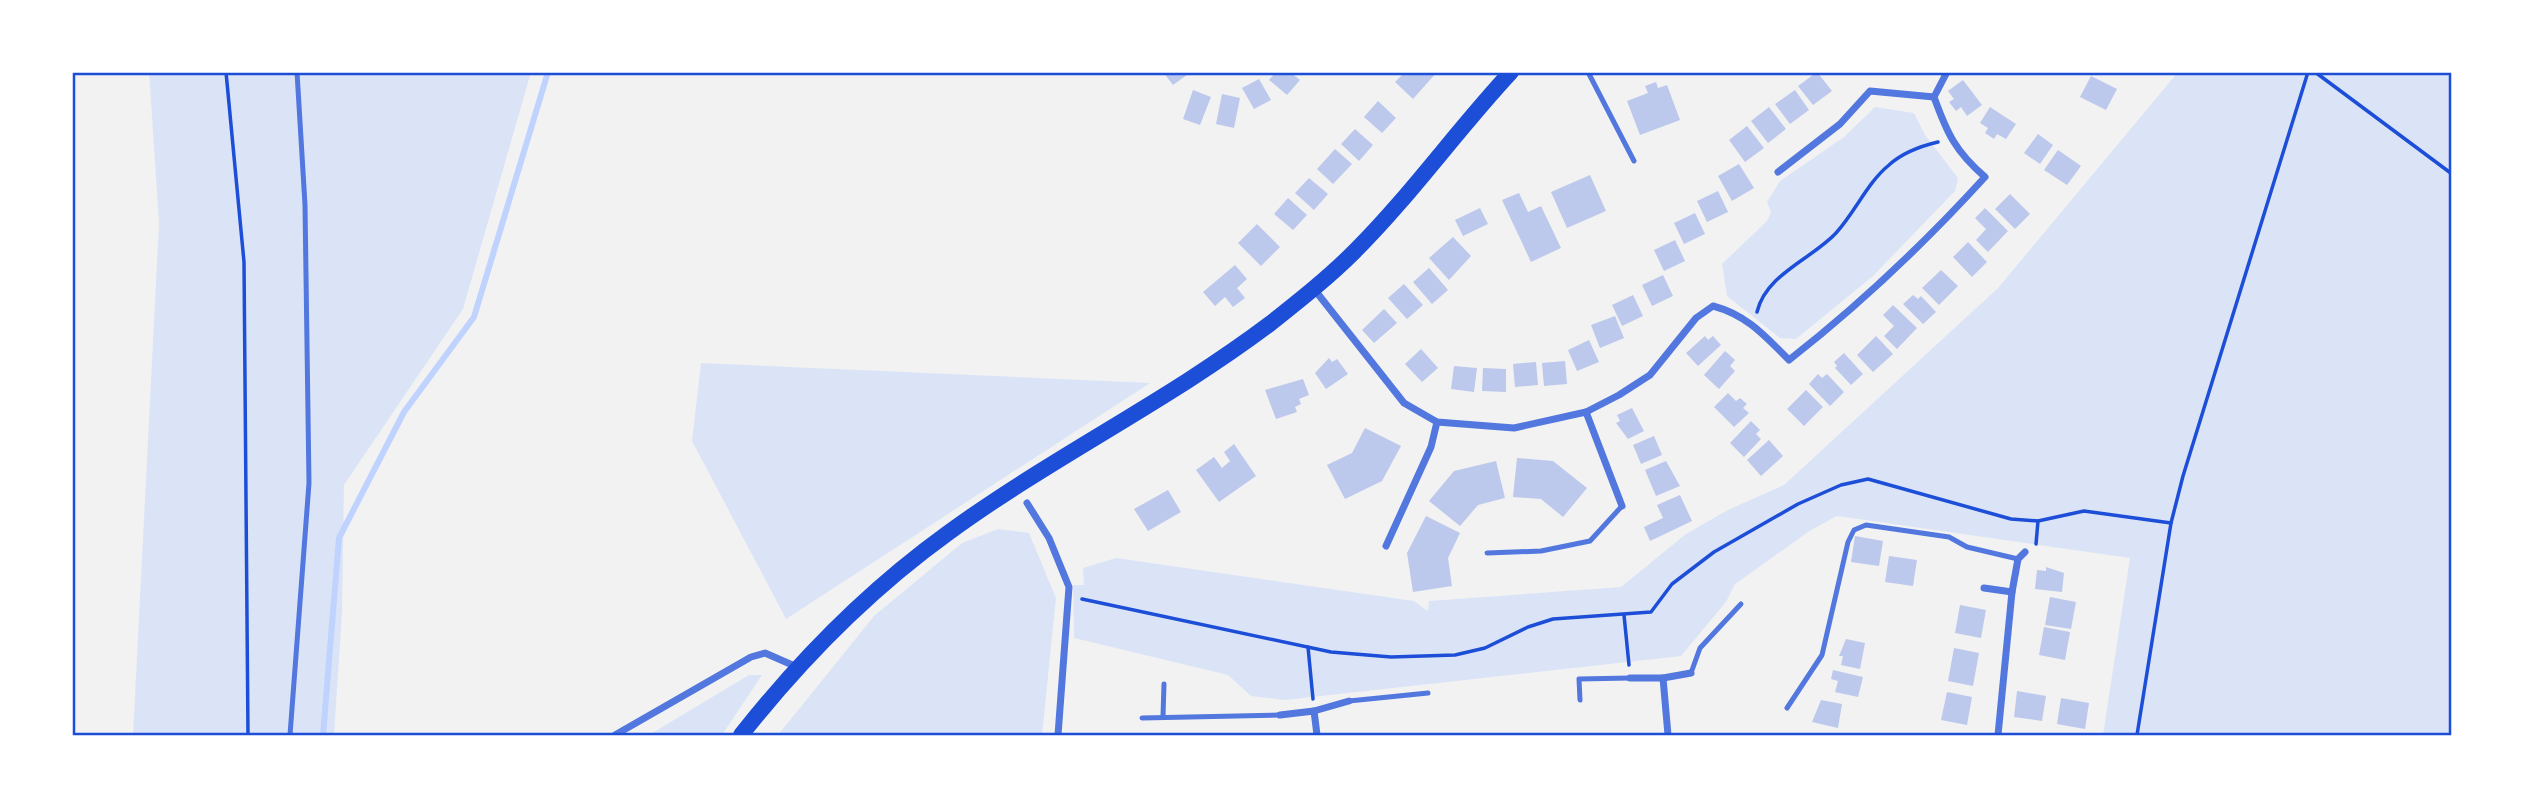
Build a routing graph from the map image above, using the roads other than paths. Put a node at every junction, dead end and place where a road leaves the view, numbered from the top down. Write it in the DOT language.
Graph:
graph roads {
  1 [pos="297,72"];
  2 [pos="1511,72"];
  3 [pos="1588,72"];
  4 [pos="1947,72"];
  5 [pos="1934,97"];
  6 [pos="1634,161"];
  7 [pos="1778,172"];
  8 [pos="1314,289"];
  9 [pos="1586,412"];
  10 [pos="1437,422"];
  11 [pos="1027,503"];
  12 [pos="1622,506"];
  13 [pos="1386,546"];
  14 [pos="2025,552"];
  15 [pos="1487,553"];
  16 [pos="2018,559"];
  17 [pos="1984,588"];
  18 [pos="2012,592"];
  19 [pos="1741,604"];
  20 [pos="797,667"];
  21 [pos="1691,673"];
  22 [pos="1630,678"];
  23 [pos="1663,678"];
  24 [pos="1164,684"];
  25 [pos="1429,692"];
  26 [pos="1580,700"];
  27 [pos="1349,701"];
  28 [pos="1787,709"];
  29 [pos="1314,711"];
  30 [pos="1280,715"];
  31 [pos="1163,716"];
  32 [pos="1142,718"];
  33 [pos="290,735"];
  34 [pos="615,735"];
  35 [pos="741,735"];
  36 [pos="1058,735"];
  37 [pos="1317,735"];
  38 [pos="1668,735"];
  39 [pos="1998,735"];
  1 -- 33 [label="lane"];
  2 -- 8 [label="highway"];
  3 -- 6 [label="lane"];
  4 -- 5 [label="street"];
  5 -- 7 [label="street"];
  5 -- 9 [label="street"];
  8 -- 10 [label="street"];
  8 -- 20 [label="highway"];
  9 -- 10 [label="street"];
  9 -- 12 [label="street"];
  10 -- 13 [label="street"];
  11 -- 36 [label="street"];
  12 -- 15 [label="lane"];
  14 -- 16 [label="street"];
  16 -- 18 [label="street"];
  16 -- 28 [label="lane"];
  17 -- 18 [label="street"];
  18 -- 39 [label="street"];
  19 -- 21 [label="lane"];
  20 -- 34 [label="street"];
  20 -- 35 [label="highway"];
  21 -- 23 [label="street"];
  22 -- 23 [label="street"];
  22 -- 26 [label="lane"];
  23 -- 38 [label="street"];
  24 -- 31 [label="lane"];
  25 -- 27 [label="lane"];
  27 -- 29 [label="street"];
  29 -- 30 [label="street"];
  29 -- 37 [label="street"];
  30 -- 31 [label="lane"];
  31 -- 32 [label="lane"];
}
